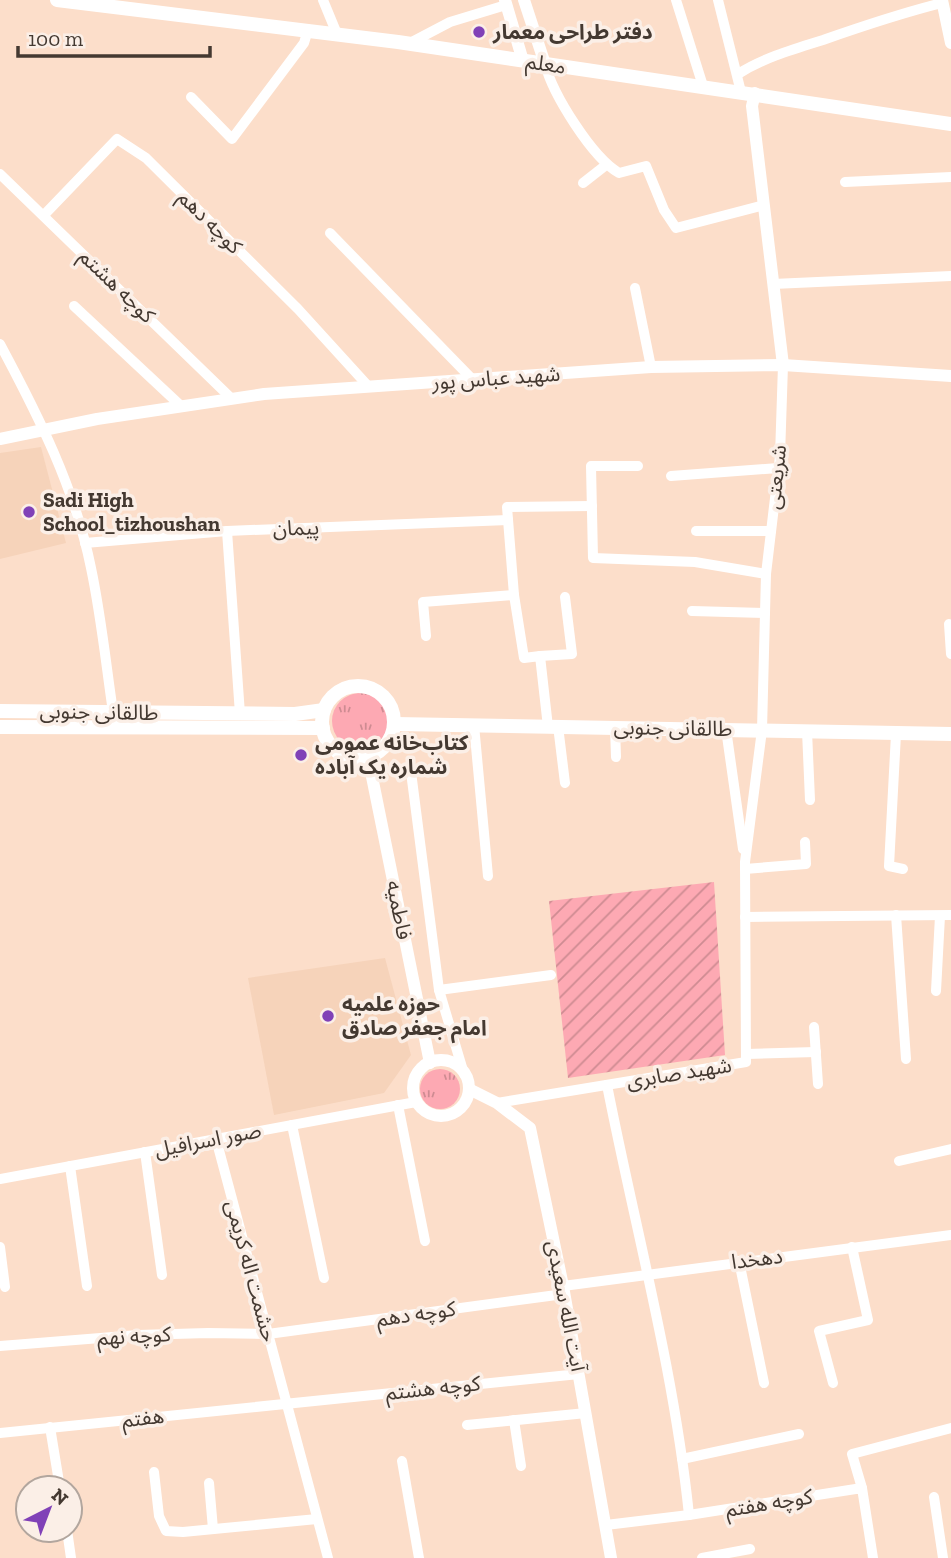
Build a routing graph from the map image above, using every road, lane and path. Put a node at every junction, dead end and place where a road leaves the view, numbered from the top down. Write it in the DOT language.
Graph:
graph roads {
  1 [pos="57,0"];
  2 [pos="323,0"];
  3 [pos="524,0"];
  4 [pos="676,0"];
  5 [pos="718,0"];
  6 [pos="942,1"];
  7 [pos="505,2"];
  8 [pos="308,30"];
  9 [pos="337,34"];
  10 [pos="410,43"];
  11 [pos="951,43"];
  12 [pos="523,61"];
  13 [pos="545,64"];
  14 [pos="738,75"];
  15 [pos="703,86"];
  16 [pos="748,93"];
  17 [pos="191,97"];
  18 [pos="951,124"];
  19 [pos="606,165"];
  20 [pos="0,174"];
  21 [pos="951,177"];
  22 [pos="845,181"];
  23 [pos="583,183"];
  24 [pos="764,205"];
  25 [pos="44,215"];
  26 [pos="330,233"];
  27 [pos="951,276"];
  28 [pos="774,284"];
  29 [pos="635,288"];
  30 [pos="74,306"];
  31 [pos="0,344"];
  32 [pos="783,365"];
  33 [pos="651,367"];
  34 [pos="951,376"];
  35 [pos="473,380"];
  36 [pos="369,387"];
  37 [pos="232,398"];
  38 [pos="181,406"];
  39 [pos="44,430"];
  40 [pos="0,439"];
  41 [pos="638,466"];
  42 [pos="778,468"];
  43 [pos="671,476"];
  44 [pos="592,506"];
  45 [pos="508,520"];
  46 [pos="228,531"];
  47 [pos="696,531"];
  48 [pos="771,531"];
  49 [pos="85,543"];
  50 [pos="766,574"];
  51 [pos="513,595"];
  52 [pos="565,597"];
  53 [pos="692,611"];
  54 [pos="765,613"];
  55 [pos="949,624"];
  56 [pos="426,636"];
  57 [pos="951,653"];
  58 [pos="540,656"];
  59 [pos="324,710"];
  60 [pos="0,711"];
  61 [pos="113,712"];
  62 [pos="240,714"];
  63 [pos="395,724"];
  64 [pos="474,725"];
  65 [pos="553,726"];
  66 [pos="0,727"];
  67 [pos="615,727"];
  68 [pos="323,728"];
  69 [pos="726,729"];
  70 [pos="762,730"];
  71 [pos="807,731"];
  72 [pos="896,734"];
  73 [pos="951,734"];
  74 [pos="368,757"];
  75 [pos="616,757"];
  76 [pos="411,772"];
  77 [pos="565,783"];
  78 [pos="810,800"];
  79 [pos="805,842"];
  80 [pos="745,866"];
  81 [pos="902,869"];
  82 [pos="488,876"];
  83 [pos="896,915"];
  84 [pos="945,916"];
  85 [pos="744,917"];
  86 [pos="551,975"];
  87 [pos="439,990"];
  88 [pos="936,991"];
  89 [pos="814,1027"];
  90 [pos="816,1052"];
  91 [pos="746,1054"];
  92 [pos="906,1059"];
  93 [pos="430,1063"];
  94 [pos="464,1074"];
  95 [pos="818,1084"];
  96 [pos="607,1085"];
  97 [pos="469,1089"];
  98 [pos="416,1102"];
  99 [pos="497,1103"];
  100 [pos="398,1105"];
  101 [pos="292,1125"];
  102 [pos="216,1139"];
  103 [pos="951,1149"];
  104 [pos="145,1152"];
  105 [pos="899,1161"];
  106 [pos="70,1166"];
  107 [pos="0,1179"];
  108 [pos="951,1235"];
  109 [pos="425,1241"];
  110 [pos="0,1247"];
  111 [pos="852,1247"];
  112 [pos="739,1261"];
  113 [pos="649,1274"];
  114 [pos="162,1275"];
  115 [pos="324,1278"];
  116 [pos="87,1286"];
  117 [pos="5,1287"];
  118 [pos="563,1290"];
  119 [pos="268,1334"];
  120 [pos="0,1346"];
  121 [pos="579,1374"];
  122 [pos="764,1383"];
  123 [pos="832,1383"];
  124 [pos="287,1403"];
  125 [pos="586,1413"];
  126 [pos="514,1420"];
  127 [pos="467,1425"];
  128 [pos="50,1427"];
  129 [pos="951,1428"];
  130 [pos="0,1433"];
  131 [pos="799,1434"];
  132 [pos="682,1459"];
  133 [pos="402,1461"];
  134 [pos="521,1466"];
  135 [pos="154,1472"];
  136 [pos="58,1474"];
  137 [pos="209,1483"];
  138 [pos="862,1488"];
  139 [pos="934,1497"];
  140 [pos="689,1515"];
  141 [pos="317,1519"];
  142 [pos="606,1525"];
  143 [pos="214,1529"];
  144 [pos="750,1549"];
  145 [pos="328,1558"];
  146 [pos="419,1558"];
  147 [pos="611,1558"];
  148 [pos="702,1558"];
  149 [pos="873,1558"];
  150 [pos="943,1558"];
  1 -- 8 [label="main road, معلم"];
  2 -- 9 [label="street"];
  3 -- 13 [label="street"];
  4 -- 15 [label="street"];
  5 -- 14 [label="street"];
  6 -- 11 [label="street"];
  6 -- 14 [label="street"];
  7 -- 10 [label="street"];
  7 -- 12 [label="street"];
  8 -- 9 [label="main road, معلم"];
  8 -- 17 [label="street"];
  9 -- 10 [label="main road, معلم"];
  10 -- 12 [label="main road, معلم"];
  12 -- 13 [label="main road, معلم"];
  13 -- 15 [label="main road, معلم"];
  13 -- 19 [label="street"];
  14 -- 16 [label="street"];
  15 -- 16 [label="main road, معلم"];
  16 -- 18 [label="main road, معلم"];
  16 -- 24 [label="street, شریعتی"];
  19 -- 23 [label="street"];
  19 -- 24 [label="street"];
  20 -- 25 [label="street, کوچه هشتم"];
  21 -- 22 [label="street"];
  24 -- 28 [label="street, شریعتی"];
  25 -- 36 [label="street, کوچه دهم"];
  25 -- 37 [label="street, کوچه هشتم"];
  26 -- 35 [label="street"];
  27 -- 28 [label="street"];
  28 -- 32 [label="street, شریعتی"];
  29 -- 33 [label="street"];
  30 -- 38 [label="street"];
  31 -- 39 [label="street"];
  32 -- 33 [label="street, شهید عباس پور"];
  32 -- 34 [label="street, شهید عباس پور"];
  32 -- 42 [label="street, شریعتی"];
  33 -- 35 [label="street, شهید عباس پور"];
  35 -- 36 [label="street, شهید عباس پور"];
  36 -- 37 [label="street, شهید عباس پور"];
  37 -- 38 [label="street, شهید عباس پور"];
  38 -- 39 [label="street, شهید عباس پور"];
  39 -- 40 [label="street, شهید عباس پور"];
  39 -- 49 [label="street"];
  41 -- 44 [label="street"];
  42 -- 43 [label="street"];
  42 -- 48 [label="street, شریعتی"];
  44 -- 45 [label="street"];
  44 -- 50 [label="street"];
  45 -- 46 [label="street, پیمان"];
  45 -- 51 [label="street"];
  46 -- 49 [label="street, پیمان"];
  46 -- 62 [label="street"];
  47 -- 48 [label="street"];
  48 -- 50 [label="street, شریعتی"];
  49 -- 61 [label="street"];
  50 -- 54 [label="street, شریعتی"];
  51 -- 56 [label="street"];
  51 -- 58 [label="street"];
  52 -- 58 [label="street"];
  53 -- 54 [label="street"];
  54 -- 70 [label="street, شریعتی"];
  55 -- 57 [label="street"];
  58 -- 65 [label="street"];
  59 -- 62 [label="main road, طالقانی جنوبی"];
  59 -- 63 [label="main road"];
  59 -- 68 [label="main road"];
  60 -- 61 [label="main road, طالقانی جنوبی"];
  61 -- 62 [label="main road, طالقانی جنوبی"];
  63 -- 64 [label="main road, طالقانی جنوبی"];
  63 -- 74 [label="main road"];
  64 -- 65 [label="main road, طالقانی جنوبی"];
  64 -- 82 [label="street"];
  65 -- 67 [label="main road, طالقانی جنوبی"];
  65 -- 77 [label="street"];
  66 -- 68 [label="main road, طالقانی جنوبی"];
  67 -- 69 [label="main road, طالقانی جنوبی"];
  67 -- 75 [label="street"];
  68 -- 74 [label="main road"];
  69 -- 70 [label="main road, طالقانی جنوبی"];
  69 -- 80 [label="street"];
  70 -- 71 [label="main road, طالقانی جنوبی"];
  70 -- 80 [label="street, شریعتی"];
  71 -- 72 [label="main road, طالقانی جنوبی"];
  71 -- 78 [label="street"];
  72 -- 73 [label="main road, طالقانی جنوبی"];
  72 -- 81 [label="street"];
  74 -- 93 [label="street, فاطمیه"];
  76 -- 87 [label="street, فاطمیه"];
  79 -- 80 [label="street"];
  80 -- 85 [label="street, شهید صابری"];
  83 -- 84 [label="street"];
  83 -- 85 [label="street"];
  83 -- 92 [label="street"];
  84 -- 88 [label="street"];
  85 -- 91 [label="street, شهید صابری"];
  86 -- 87 [label="street"];
  87 -- 94 [label="street, فاطمیه"];
  89 -- 90 [label="street"];
  90 -- 91 [label="street"];
  90 -- 95 [label="street"];
  91 -- 96 [label="street, شهید صابری"];
  93 -- 94 [label="street"];
  93 -- 98 [label="street"];
  94 -- 97 [label="street"];
  96 -- 99 [label="street, شهید صابری"];
  96 -- 113 [label="street"];
  97 -- 98 [label="street"];
  97 -- 99 [label="street, آیت الله سعیدی"];
  98 -- 100 [label="street, صور اسرافیل"];
  99 -- 118 [label="street, آیت الله سعیدی"];
  100 -- 101 [label="street, صور اسرافیل"];
  100 -- 109 [label="street"];
  101 -- 102 [label="street, صور اسرافیل"];
  101 -- 115 [label="street"];
  102 -- 104 [label="street, صور اسرافیل"];
  102 -- 119 [label="street, حشمت اله کریمی"];
  103 -- 105 [label="street"];
  104 -- 106 [label="street, صور اسرافیل"];
  104 -- 114 [label="street"];
  106 -- 107 [label="street, صور اسرافیل"];
  106 -- 116 [label="street"];
  108 -- 111 [label="street, دهخدا"];
  110 -- 117 [label="street"];
  111 -- 112 [label="street, دهخدا"];
  111 -- 123 [label="street"];
  112 -- 113 [label="street, دهخدا"];
  112 -- 122 [label="street"];
  113 -- 118 [label="street, دهخدا"];
  113 -- 132 [label="street"];
  118 -- 119 [label="street, کوچه دهم"];
  118 -- 121 [label="street, آیت الله سعیدی"];
  119 -- 120 [label="street, کوچه نهم"];
  119 -- 124 [label="street, حشمت اله کریمی"];
  121 -- 124 [label="street, کوچه هشتم"];
  121 -- 125 [label="street, آیت الله سعیدی"];
  124 -- 128 [label="street, هفتم"];
  124 -- 141 [label="street, حشمت اله کریمی"];
  125 -- 126 [label="street"];
  125 -- 142 [label="street, آیت الله سعیدی"];
  126 -- 127 [label="street"];
  126 -- 134 [label="street"];
  128 -- 130 [label="street, هفتم"];
  128 -- 136 [label="street"];
  129 -- 138 [label="street"];
  131 -- 132 [label="street"];
  132 -- 140 [label="street"];
  133 -- 146 [label="street"];
  135 -- 143 [label="street"];
  137 -- 143 [label="street"];
  138 -- 140 [label="street, کوچه هفتم"];
  138 -- 149 [label="street"];
  139 -- 150 [label="street"];
  140 -- 142 [label="street, کوچه هفتم"];
  141 -- 143 [label="street"];
  141 -- 145 [label="street, حشمت اله کریمی"];
  142 -- 147 [label="street, آیت الله سعیدی"];
  144 -- 148 [label="street"];
}
